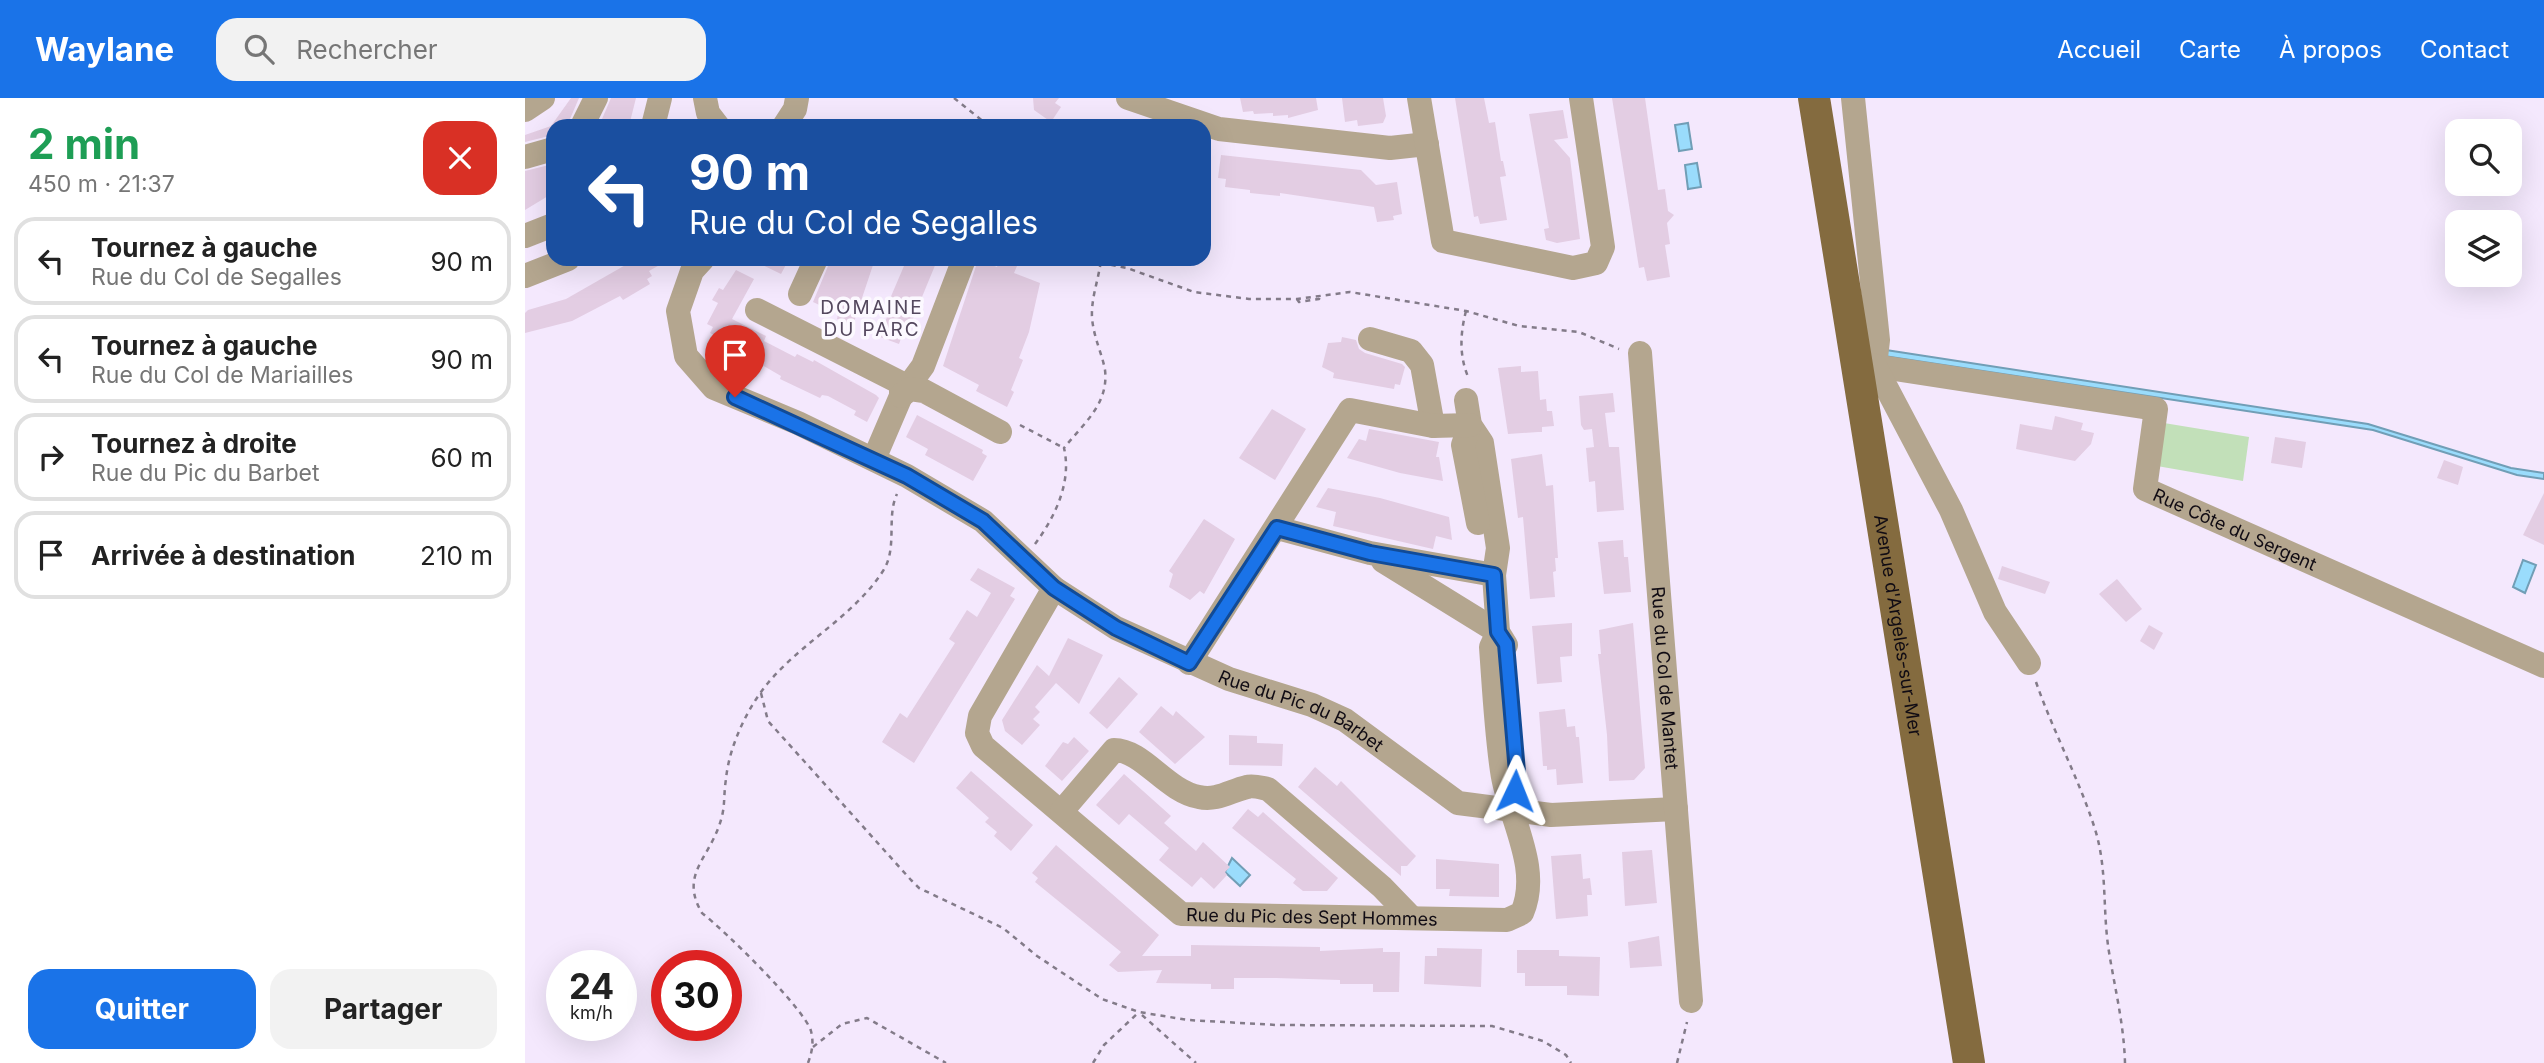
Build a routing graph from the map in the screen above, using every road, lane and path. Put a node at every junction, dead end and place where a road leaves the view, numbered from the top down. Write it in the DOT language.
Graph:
graph roads {
  1 [pos="544,98"];
  2 [pos="596,98"];
  3 [pos="660,98"];
  4 [pos="703,98"];
  5 [pos="797,98"];
  6 [pos="954,98"];
  7 [pos="1128,98"];
  8 [pos="1419,98"];
  9 [pos="1581,98"];
  10 [pos="1814,98"];
  11 [pos="1826,98"];
  12 [pos="1853,98"];
  13 [pos="525,110"];
  14 [pos="589,119"];
  15 [pos="655,119"];
  16 [pos="695,119"];
  17 [pos="713,119"];
  18 [pos="791,119"];
  19 [pos="980,119"];
  20 [pos="1190,119"];
  21 [pos="1211,126"];
  22 [pos="1427,144"];
  23 [pos="546,151"];
  24 [pos="525,158"];
  25 [pos="1829,188"];
  26 [pos="546,228"];
  27 [pos="525,236"];
  28 [pos="550,266"];
  29 [pos="697,266"];
  30 [pos="813,266"];
  31 [pos="961,266"];
  32 [pos="1100,266"];
  33 [pos="1120,266"];
  34 [pos="525,276"];
  35 [pos="800,294"];
  36 [pos="757,310"];
  37 [pos="1466,311"];
  38 [pos="1370,339"];
  39 [pos="1640,354"];
  40 [pos="1865,363"];
  41 [pos="901,396"];
  42 [pos="1466,400"];
  43 [pos="1470,425"];
  44 [pos="1433,426"];
  45 [pos="1000,432"];
  46 [pos="874,459"];
  47 [pos="907,476"];
  48 [pos="1277,528"];
  49 [pos="1370,553"];
  50 [pos="1024,557"];
  51 [pos="1494,575"];
  52 [pos="1054,588"];
  53 [pos="1498,632"];
  54 [pos="1189,663"];
  55 [pos="2029,663"];
  56 [pos="2544,666"];
  57 [pos="761,693"];
  58 [pos="1512,809"];
  59 [pos="1676,809"];
  60 [pos="1062,811"];
  61 [pos="1411,917"];
  62 [pos="1691,1001"];
  63 [pos="1139,1012"];
  64 [pos="813,1047"];
  65 [pos="809,1063"];
  66 [pos="946,1063"];
  67 [pos="1093,1063"];
  68 [pos="1196,1063"];
  69 [pos="1571,1063"];
  70 [pos="1677,1063"];
  71 [pos="1969,1063"];
  72 [pos="2125,1063"];
  1 -- 13 [label="street"];
  2 -- 14 [label="street"];
  3 -- 15 [label="street"];
  4 -- 16 [label="street"];
  4 -- 17 [label="street"];
  5 -- 18 [label="street"];
  6 -- 19 [label="path"];
  7 -- 20 [label="street"];
  8 -- 22 [label="street"];
  9 -- 22 [label="street"];
  10 -- 25 [label="main road, Avenue d'Argelès-sur-Mer"];
  11 -- 25 [label="main road, Avenue d'Argelès-sur-Mer"];
  12 -- 40 [label="street"];
  21 -- 22 [label="street"];
  23 -- 24 [label="street"];
  25 -- 40 [label="main road, Avenue d'Argelès-sur-Mer"];
  26 -- 27 [label="street"];
  28 -- 34 [label="street"];
  29 -- 46 [label="street, Rue du Pic du Barbet"];
  30 -- 35 [label="street"];
  31 -- 41 [label="street"];
  32 -- 50 [label="path"];
  33 -- 37 [label="path"];
  36 -- 41 [label="street"];
  37 -- 39 [label="path"];
  37 -- 42 [label="path"];
  38 -- 44 [label="street"];
  39 -- 59 [label="street, Rue du Col de Mantet"];
  40 -- 55 [label="street"];
  40 -- 56 [label="street, Rue Côte du Sergent"];
  40 -- 71 [label="main road, Avenue d'Argelès-sur-Mer"];
  41 -- 45 [label="street"];
  41 -- 46 [label="street"];
  42 -- 43 [label="street"];
  43 -- 44 [label="street"];
  43 -- 51 [label="street"];
  44 -- 48 [label="street"];
  46 -- 47 [label="street, Rue du Pic du Barbet"];
  47 -- 50 [label="street, Rue du Pic du Barbet"];
  47 -- 57 [label="path"];
  48 -- 49 [label="street"];
  48 -- 54 [label="street"];
  49 -- 51 [label="street"];
  49 -- 53 [label="street"];
  50 -- 52 [label="street, Rue du Pic du Barbet"];
  51 -- 53 [label="street"];
  52 -- 54 [label="street, Rue du Pic du Barbet"];
  52 -- 60 [label="street, Rue du Pic des Sept Hommes"];
  53 -- 58 [label="street"];
  54 -- 58 [label="street, Rue du Pic du Barbet"];
  55 -- 72 [label="path"];
  57 -- 63 [label="path"];
  57 -- 64 [label="path"];
  58 -- 59 [label="street, Rue du Pic du Barbet"];
  58 -- 61 [label="street, Rue du Pic des Sept Hommes"];
  59 -- 62 [label="street, Rue du Col de Mantet"];
  60 -- 61 [label="street, Rue du Pic des Sept Hommes"];
  60 -- 61 [label="street"];
  62 -- 70 [label="path"];
  63 -- 67 [label="path"];
  63 -- 68 [label="path"];
  63 -- 69 [label="path"];
  64 -- 65 [label="path"];
  64 -- 66 [label="path"];
}
